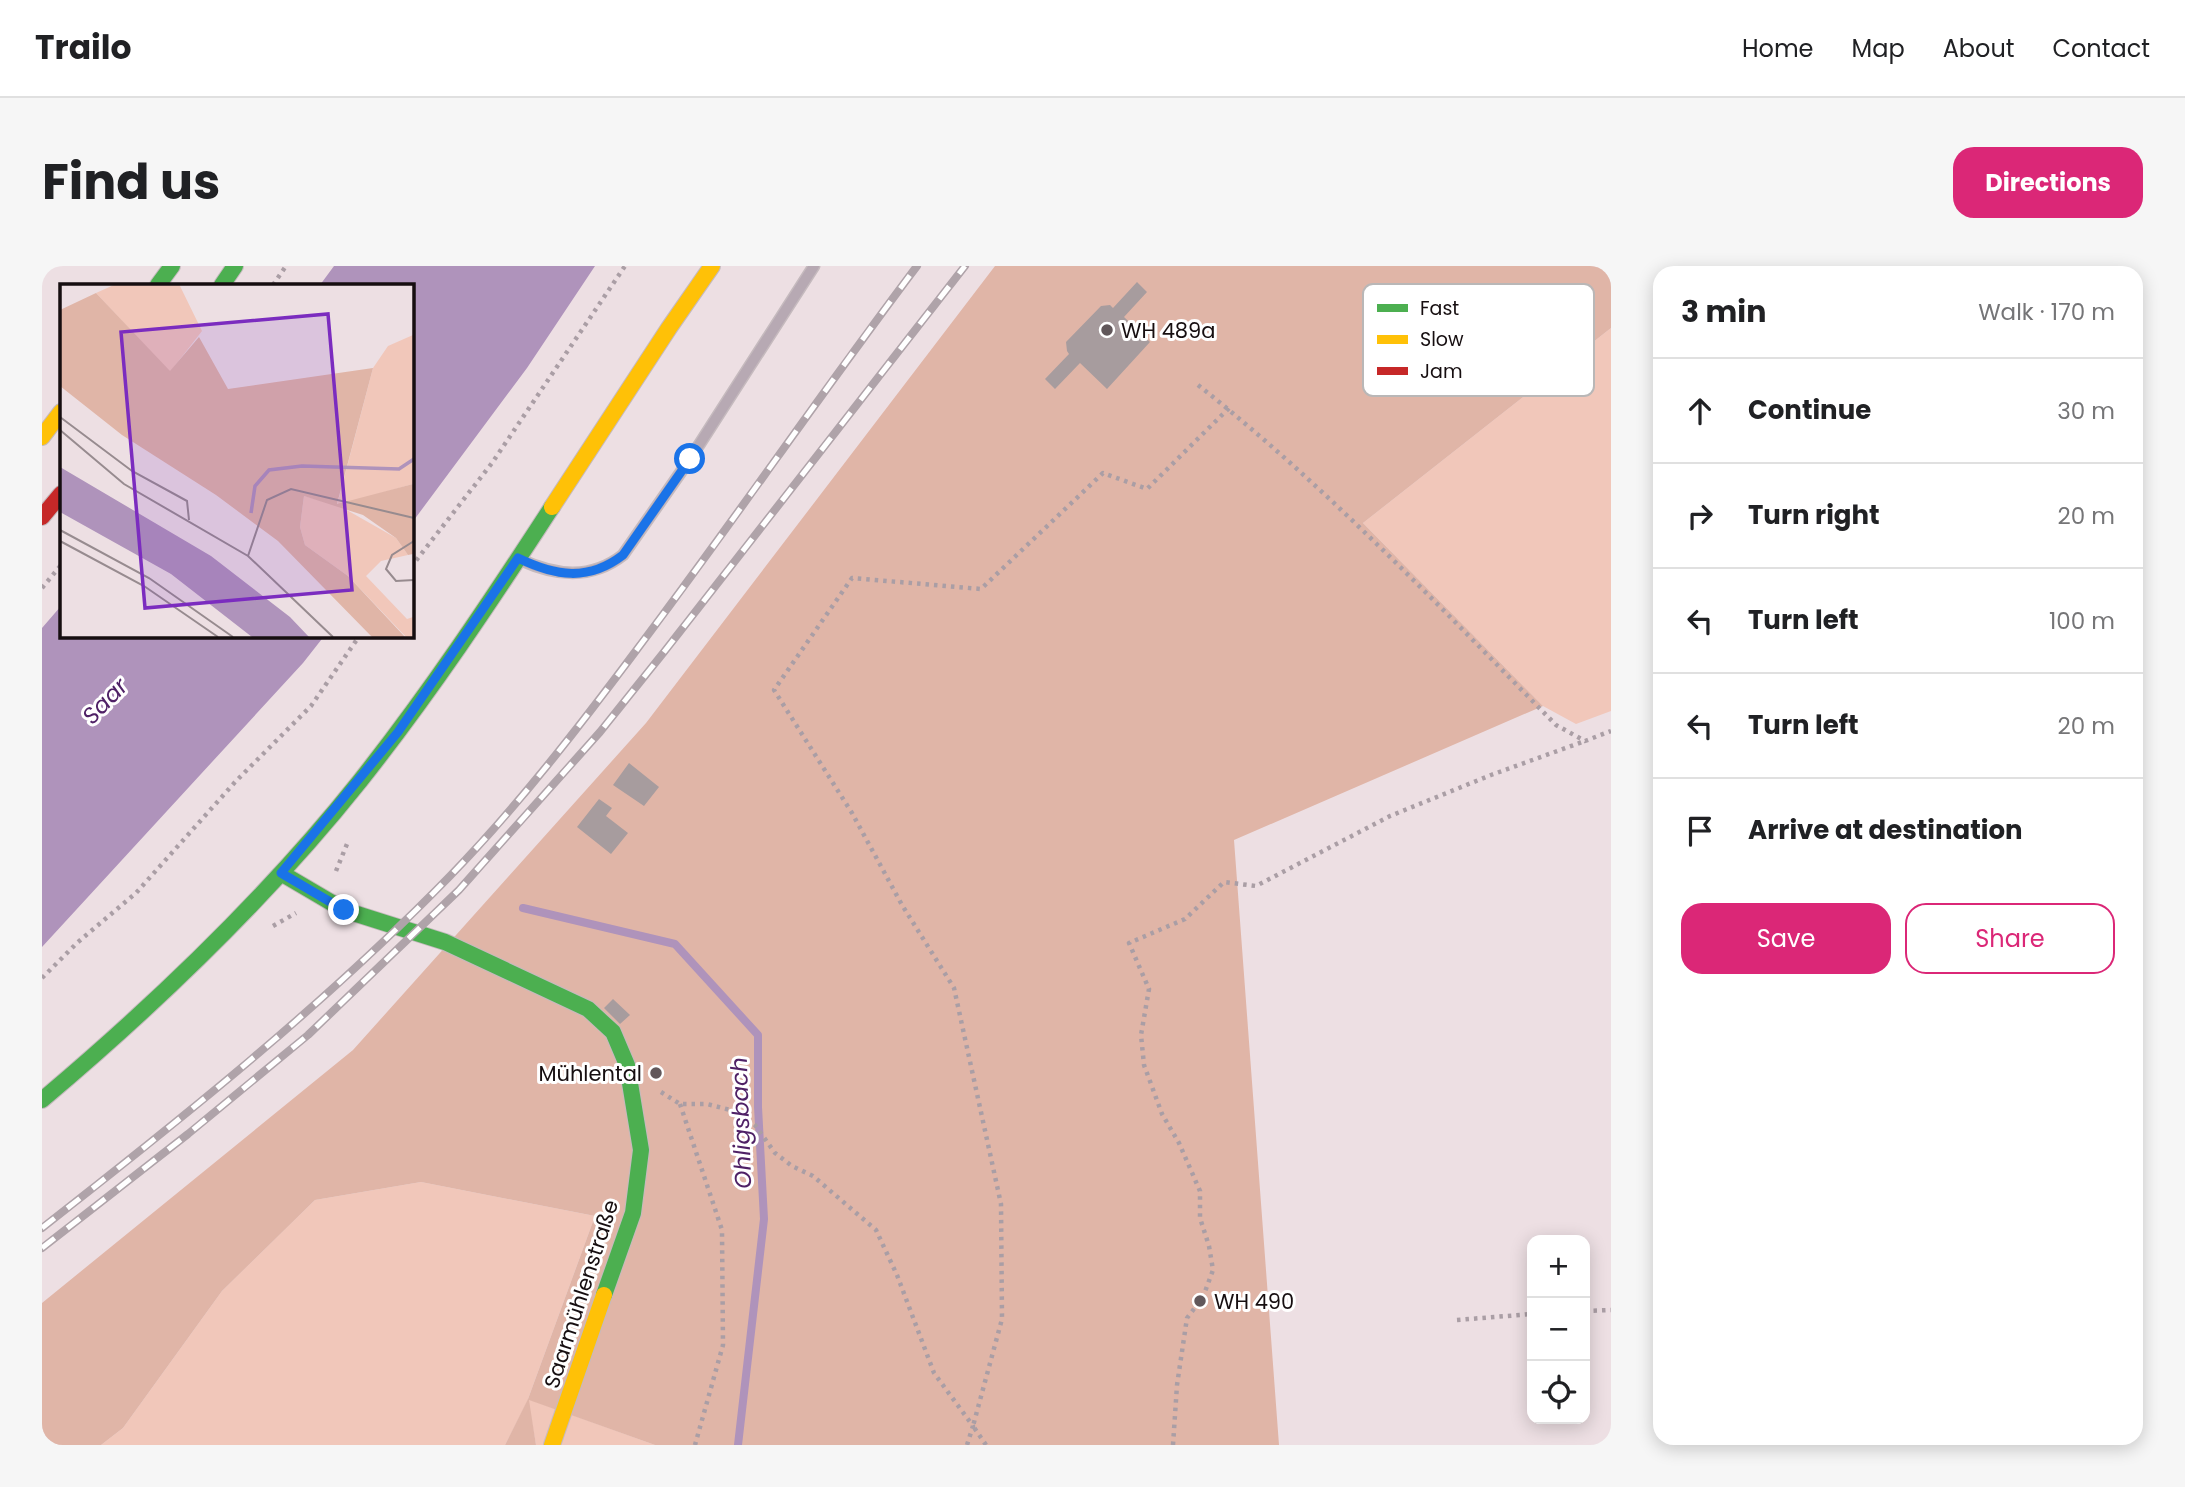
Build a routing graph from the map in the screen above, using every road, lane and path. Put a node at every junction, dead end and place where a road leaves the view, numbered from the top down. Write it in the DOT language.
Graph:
graph roads {
  1 [pos="172,266"];
  2 [pos="235,266"];
  3 [pos="286,266"];
  4 [pos="625,266"];
  5 [pos="712,266"];
  6 [pos="814,266"];
  7 [pos="159,284"];
  8 [pos="223,284"];
  9 [pos="274,284"];
  10 [pos="1198,384"];
  11 [pos="1228,408"];
  12 [pos="60,413"];
  13 [pos="42,436"];
  14 [pos="60,495"];
  15 [pos="42,517"];
  16 [pos="518,558"];
  17 [pos="413,564"];
  18 [pos="60,566"];
  19 [pos="42,588"];
  20 [pos="359,637"];
  21 [pos="1611,731"];
  22 [pos="1585,741"];
  23 [pos="281,873"];
  24 [pos="42,978"];
  25 [pos="42,1100"];
  26 [pos="1611,1310"];
  27 [pos="1590,1311"];
  28 [pos="1527,1314"];
  29 [pos="1457,1320"];
  30 [pos="973,1426"];
  31 [pos="552,1445"];
  32 [pos="695,1445"];
  33 [pos="967,1445"];
  34 [pos="986,1445"];
  35 [pos="1172,1445"];
  1 -- 7 [label="main road"];
  2 -- 8 [label="main road"];
  3 -- 9 [label="path"];
  4 -- 17 [label="path"];
  5 -- 16 [label="main road"];
  6 -- 16 [label="lane"];
  10 -- 11 [label="path"];
  11 -- 22 [label="path"];
  11 -- 30 [label="path"];
  12 -- 13 [label="main road"];
  14 -- 15 [label="main road"];
  16 -- 23 [label="main road"];
  18 -- 19 [label="path"];
  20 -- 24 [label="path"];
  21 -- 22 [label="path"];
  22 -- 35 [label="path"];
  23 -- 25 [label="main road"];
  23 -- 31 [label="main road, Saarmühlenstraße"];
  26 -- 27 [label="path"];
  28 -- 29 [label="path"];
  30 -- 32 [label="path"];
  30 -- 33 [label="path"];
  30 -- 34 [label="path"];
}
